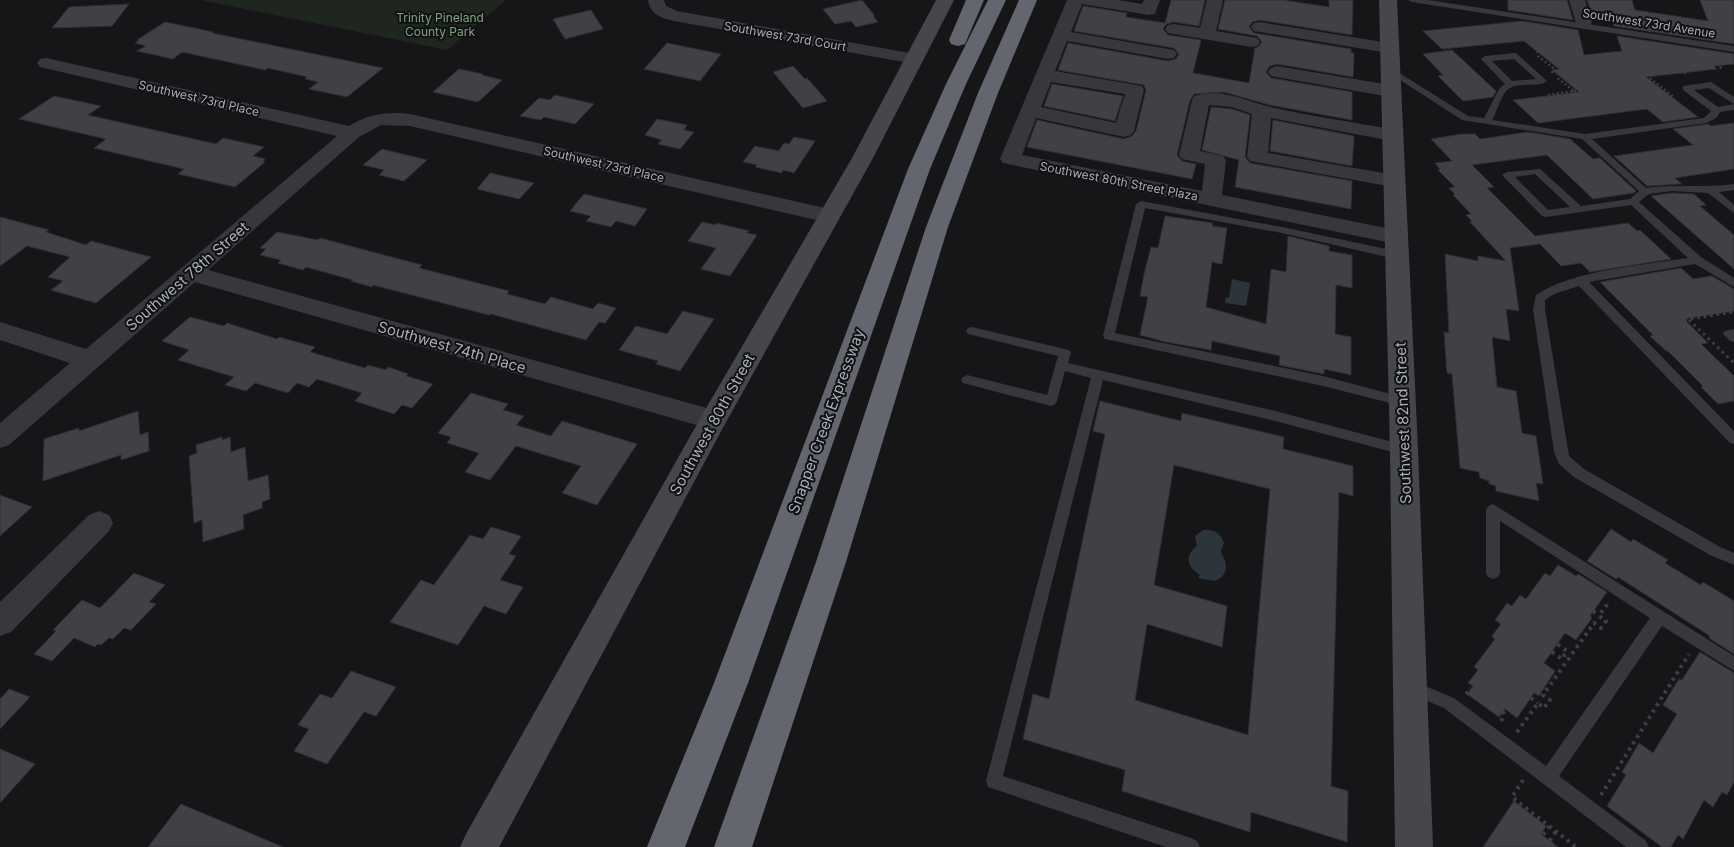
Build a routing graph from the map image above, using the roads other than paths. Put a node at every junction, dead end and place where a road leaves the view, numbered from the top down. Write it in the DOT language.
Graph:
graph roads {
  1 [pos="945,0"];
  2 [pos="975,0"];
  3 [pos="997,0"];
  4 [pos="1028,0"];
  5 [pos="1047,0"];
  6 [pos="1075,0"];
  7 [pos="1086,0"];
  8 [pos="1152,0"];
  9 [pos="1215,0"];
  10 [pos="1388,0"];
  11 [pos="1412,0"];
  12 [pos="1577,0"];
  13 [pos="656,3"];
  14 [pos="1582,22"];
  15 [pos="1174,29"];
  16 [pos="1207,34"];
  17 [pos="1060,35"];
  18 [pos="1734,49"];
  19 [pos="1168,54"];
  20 [pos="915,60"];
  21 [pos="46,63"];
  22 [pos="1390,70"];
  23 [pos="1277,72"];
  24 [pos="1044,74"];
  25 [pos="1510,84"];
  26 [pos="988,93"];
  27 [pos="1734,101"];
  28 [pos="1734,107"];
  29 [pos="1716,110"];
  30 [pos="1030,111"];
  31 [pos="1262,111"];
  32 [pos="378,118"];
  33 [pos="1487,121"];
  34 [pos="352,133"];
  35 [pos="1392,135"];
  36 [pos="1585,137"];
  37 [pos="927,150"];
  38 [pos="1393,181"];
  39 [pos="1734,187"];
  40 [pos="1711,190"];
  41 [pos="1645,192"];
  42 [pos="1211,199"];
  43 [pos="1633,202"];
  44 [pos="1578,209"];
  45 [pos="1734,210"];
  46 [pos="829,216"];
  47 [pos="1396,246"];
  48 [pos="1697,260"];
  49 [pos="190,274"];
  50 [pos="1582,282"];
  51 [pos="1734,283"];
  52 [pos="0,331"];
  53 [pos="972,331"];
  54 [pos="1734,333"];
  55 [pos="1734,338"];
  56 [pos="90,360"];
  57 [pos="1061,366"];
  58 [pos="1098,374"];
  59 [pos="967,380"];
  60 [pos="1402,401"];
  61 [pos="714,420"];
  62 [pos="0,438"];
  63 [pos="1734,439"];
  64 [pos="1404,450"];
  65 [pos="99,523"];
  66 [pos="1734,559"];
  67 [pos="1493,573"];
  68 [pos="1660,616"];
  69 [pos="0,622"];
  70 [pos="1734,664"];
  71 [pos="1411,687"];
  72 [pos="1548,777"];
  73 [pos="479,847"];
  74 [pos="666,847"];
  75 [pos="733,847"];
  76 [pos="1191,847"];
  77 [pos="1414,847"];
  78 [pos="1640,847"];
  1 -- 20 [label="street, Southwest 80th Street"];
  2 -- 37 [label="highway"];
  3 -- 37 [label="highway, Snapper Creek Expressway"];
  4 -- 26 [label="highway"];
  5 -- 26 [label="highway"];
  6 -- 17 [label="street, Southwest 80th Street Plaza"];
  7 -- 8 [label="street"];
  9 -- 16 [label="street"];
  10 -- 22 [label="street, Southwest 82nd Street"];
  11 -- 18 [label="lane, Southwest 73rd Avenue"];
  12 -- 14 [label="street"];
  13 -- 20 [label="street, Southwest 73rd Court"];
  15 -- 16 [label="street"];
  16 -- 22 [label="street"];
  17 -- 19 [label="street"];
  17 -- 24 [label="street, Southwest 80th Street Plaza"];
  20 -- 46 [label="street, Southwest 80th Street"];
  21 -- 34 [label="street, Southwest 73rd Place"];
  22 -- 23 [label="street"];
  22 -- 33 [label="lane"];
  22 -- 35 [label="street, Southwest 82nd Street"];
  24 -- 30 [label="street, Southwest 80th Street Plaza"];
  24 -- 30 [label="street"];
  25 -- 25 [label="lane"];
  25 -- 33 [label="lane"];
  26 -- 75 [label="highway"];
  27 -- 29 [label="lane"];
  28 -- 29 [label="lane"];
  29 -- 36 [label="lane"];
  30 -- 42 [label="street, Southwest 80th Street Plaza"];
  31 -- 35 [label="street"];
  31 -- 38 [label="street"];
  31 -- 42 [label="street"];
  32 -- 34 [label="street, Southwest 78th Street"];
  32 -- 46 [label="street, Southwest 73rd Place"];
  33 -- 36 [label="lane"];
  34 -- 49 [label="street, Southwest 78th Street"];
  35 -- 38 [label="street, Southwest 82nd Street"];
  36 -- 41 [label="lane"];
  37 -- 74 [label="highway, Snapper Creek Expressway"];
  38 -- 47 [label="street, Southwest 82nd Street"];
  39 -- 40 [label="lane"];
  40 -- 41 [label="lane"];
  40 -- 45 [label="lane"];
  41 -- 43 [label="lane"];
  42 -- 47 [label="street, Southwest 80th Street Plaza"];
  43 -- 44 [label="lane"];
  43 -- 48 [label="lane"];
  44 -- 44 [label="lane"];
  46 -- 61 [label="street, Southwest 80th Street"];
  47 -- 60 [label="street, Southwest 82nd Street"];
  47 -- 60 [label="lane"];
  48 -- 50 [label="lane"];
  48 -- 51 [label="lane"];
  49 -- 56 [label="street, Southwest 78th Street"];
  49 -- 61 [label="street, Southwest 74th Place"];
  50 -- 63 [label="lane"];
  50 -- 66 [label="lane"];
  52 -- 56 [label="street"];
  53 -- 57 [label="lane"];
  54 -- 55 [label="lane"];
  56 -- 62 [label="street, Southwest 78th Street"];
  57 -- 58 [label="lane"];
  57 -- 59 [label="lane"];
  58 -- 64 [label="lane"];
  58 -- 76 [label="lane"];
  60 -- 64 [label="street, Southwest 82nd Street"];
  61 -- 73 [label="street, Southwest 80th Street"];
  64 -- 71 [label="street, Southwest 82nd Street"];
  65 -- 69 [label="street"];
  67 -- 68 [label="lane"];
  68 -- 70 [label="lane"];
  68 -- 72 [label="lane"];
  71 -- 72 [label="lane"];
  71 -- 77 [label="street, Southwest 82nd Street"];
  72 -- 78 [label="lane"];
}
